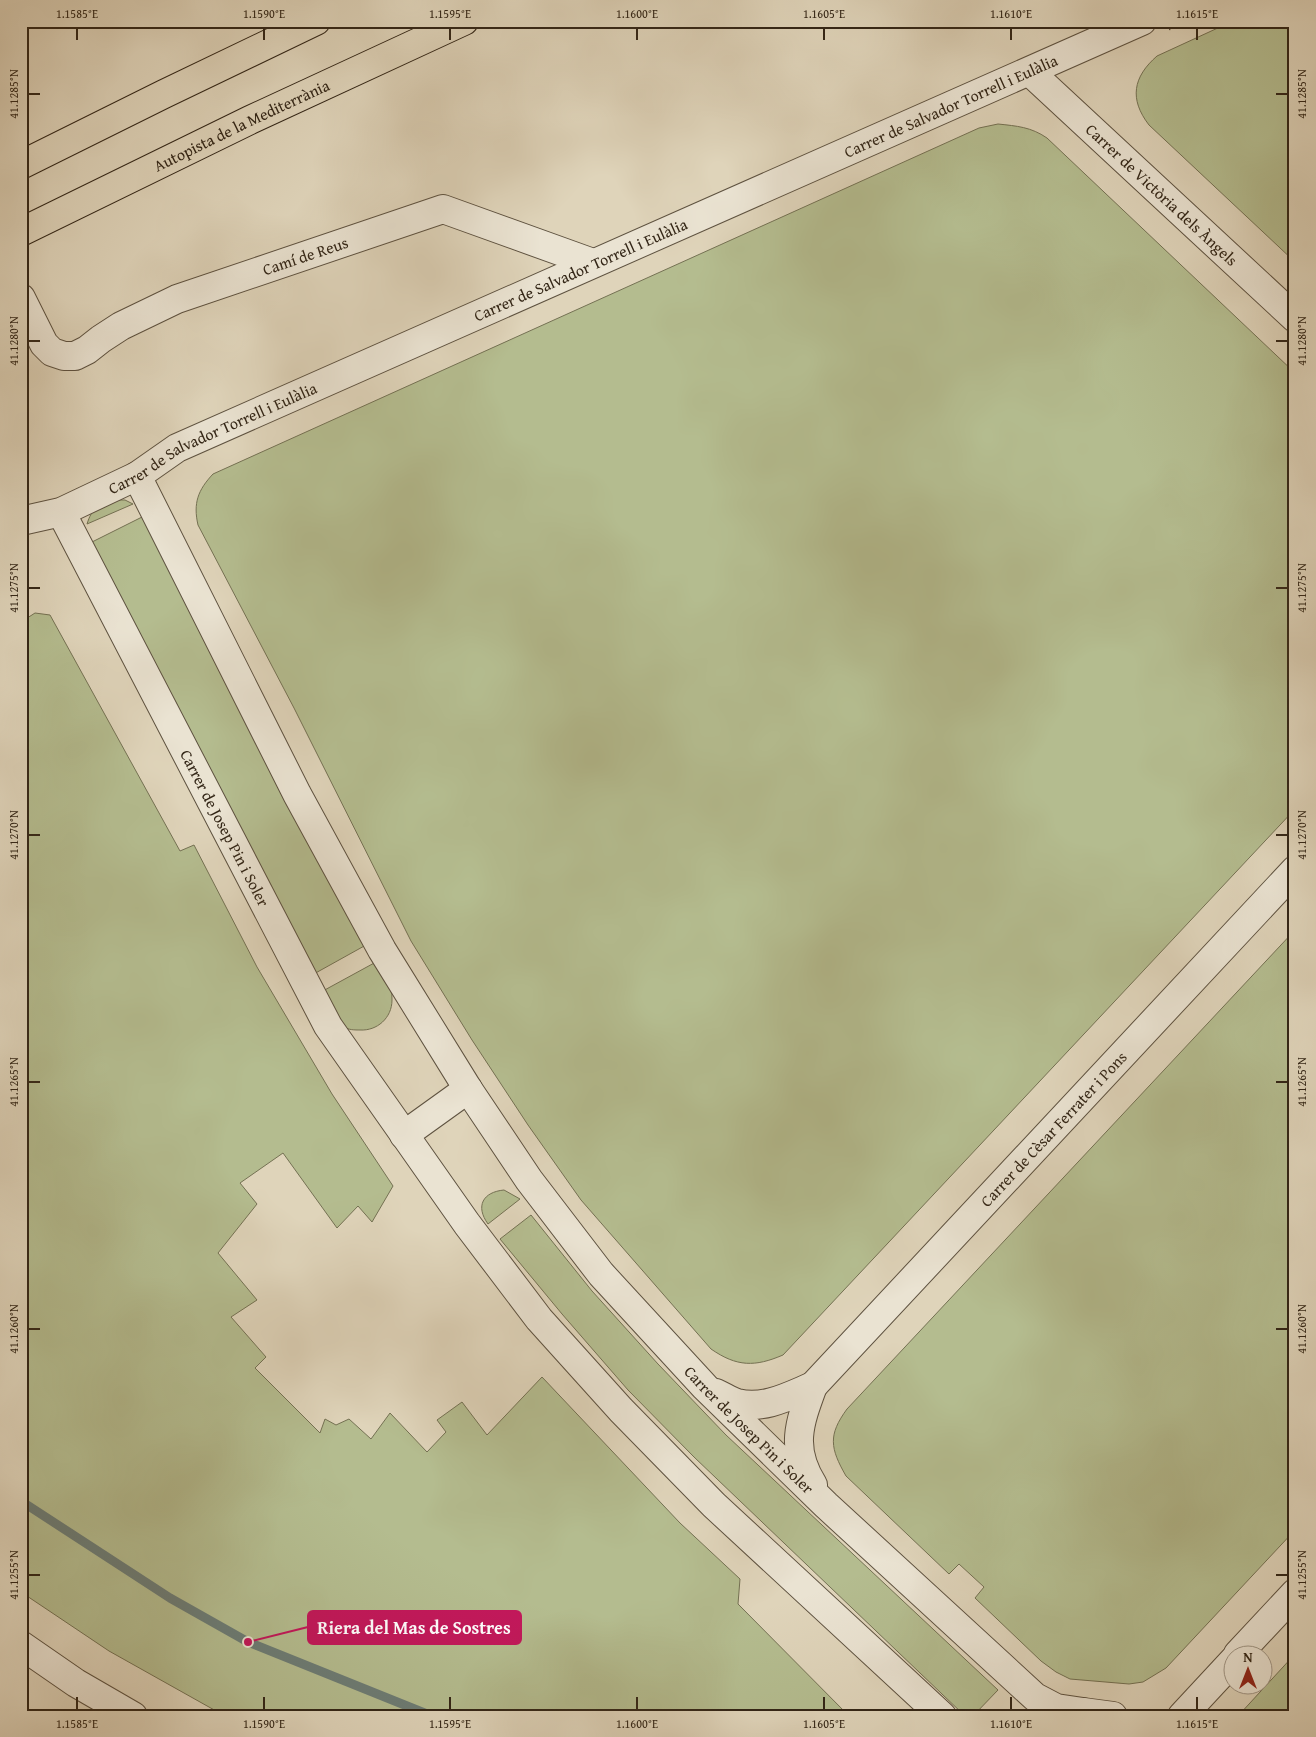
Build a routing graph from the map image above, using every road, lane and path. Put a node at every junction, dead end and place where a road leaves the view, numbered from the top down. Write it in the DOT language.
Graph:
graph roads {
  1 [pos="316,21"];
  2 [pos="464,21"];
  3 [pos="1142,21"];
  4 [pos="1030,72"];
  5 [pos="21,164"];
  6 [pos="21,232"];
  7 [pos="594,263"];
  8 [pos="21,298"];
  9 [pos="1295,318"];
  10 [pos="137,476"];
  11 [pos="61,512"];
  12 [pos="21,521"];
  13 [pos="1295,870"];
  14 [pos="468,1089"];
  15 [pos="404,1135"];
  16 [pos="813,1386"];
  17 [pos="705,1387"];
  18 [pos="826,1505"];
  19 [pos="1295,1593"];
  20 [pos="1247,1644"];
  21 [pos="21,1645"];
  22 [pos="1224,1671"];
  23 [pos="1076,1714"];
  24 [pos="133,1716"];
  25 [pos="942,1716"];
  26 [pos="1113,1716"];
  27 [pos="1182,1716"];
  1 -- 5 [label="highway"];
  2 -- 6 [label="highway, Autopista de la Mediterrània"];
  3 -- 4 [label="street, Carrer de Salvador Torrell i Eulàlia"];
  4 -- 7 [label="street, Carrer de Salvador Torrell i Eulàlia"];
  4 -- 9 [label="street, Carrer de Victòria dels Àngels"];
  7 -- 8 [label="street, Camí de Reus"];
  7 -- 10 [label="street, Carrer de Salvador Torrell i Eulàlia"];
  10 -- 11 [label="street, Carrer de Salvador Torrell i Eulàlia"];
  10 -- 14 [label="street, Carrer de Josep Pin i Soler"];
  11 -- 12 [label="street, Carrer de Salvador Torrell i Eulàlia"];
  11 -- 15 [label="street, Carrer de Josep Pin i Soler"];
  13 -- 16 [label="street, Carrer de Cèsar Ferrater i Pons"];
  14 -- 15 [label="street"];
  14 -- 17 [label="street, Carrer de Josep Pin i Soler"];
  15 -- 25 [label="street, Carrer de Josep Pin i Soler"];
  16 -- 17 [label="street, Carrer de Cèsar Ferrater i Pons"];
  16 -- 18 [label="street, Carrer de Cèsar Ferrater i Pons"];
  17 -- 18 [label="street, Carrer de Josep Pin i Soler"];
  18 -- 23 [label="street, Carrer de Josep Pin i Soler"];
  19 -- 20 [label="street"];
  21 -- 24 [label="street"];
  22 -- 27 [label="street"];
  23 -- 26 [label="street, Carrer de Josep Pin i Soler"];
}
